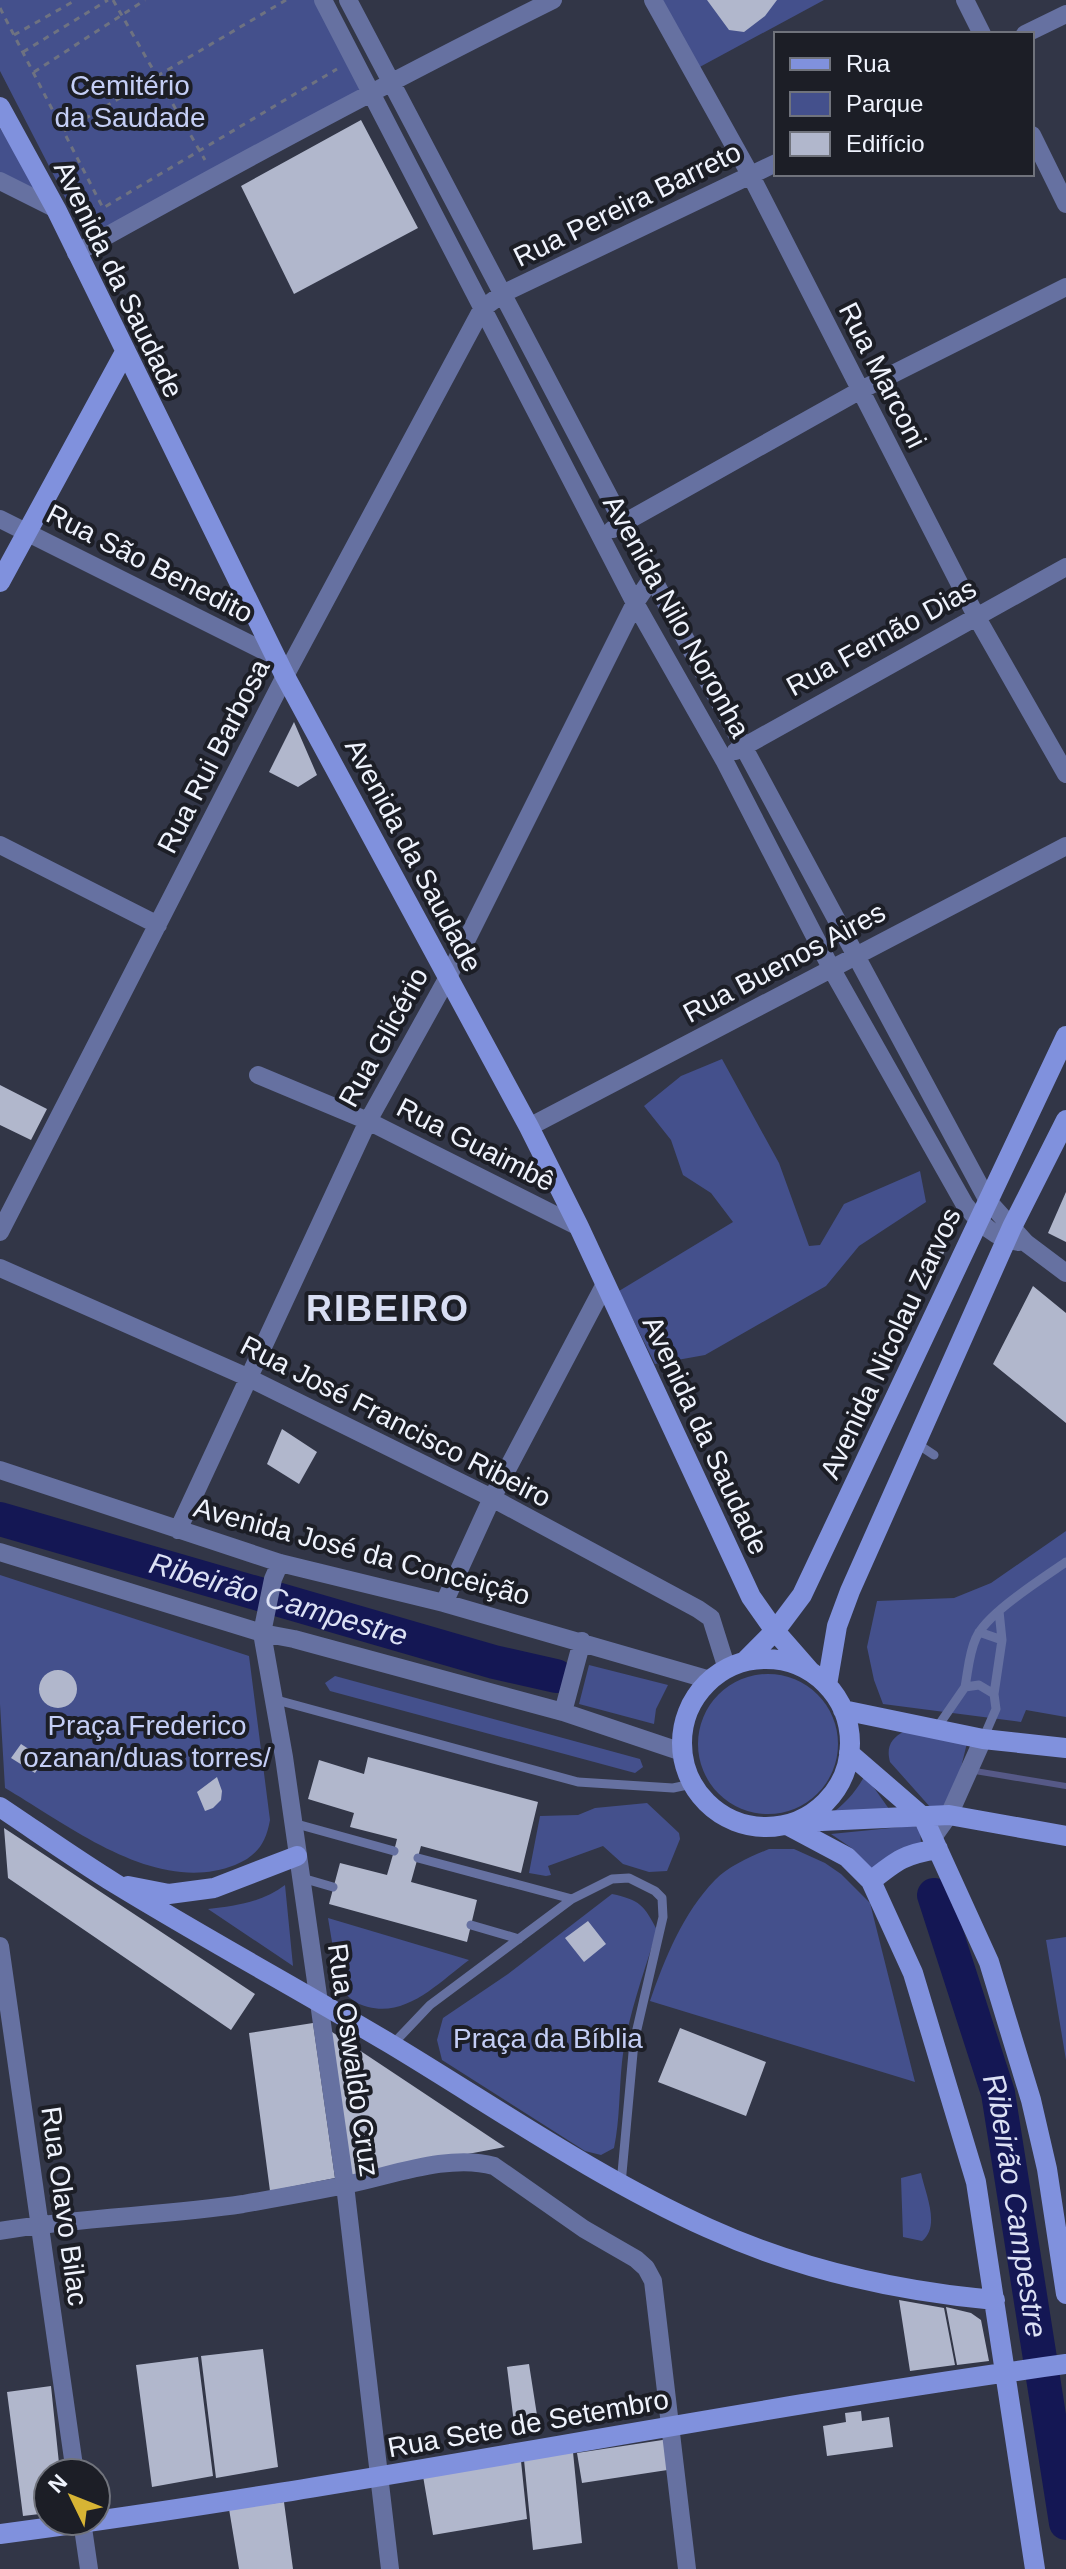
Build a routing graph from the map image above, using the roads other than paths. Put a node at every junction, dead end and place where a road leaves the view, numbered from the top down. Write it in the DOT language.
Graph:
graph roads {
  1 [pos="323,0"];
  2 [pos="348,0"];
  3 [pos="553,0"];
  4 [pos="653,0"];
  5 [pos="965,0"];
  6 [pos="1066,14"];
  7 [pos="981,32"];
  8 [pos="1029,32"];
  9 [pos="389,82"];
  10 [pos="372,93"];
  11 [pos="0,107"];
  12 [pos="1034,139"];
  13 [pos="774,164"];
  14 [pos="751,176"];
  15 [pos="0,181"];
  16 [pos="1066,204"];
  17 [pos="56,209"];
  18 [pos="76,253"];
  19 [pos="1066,287"];
  20 [pos="502,294"];
  21 [pos="482,309"];
  22 [pos="125,352"];
  23 [pos="859,391"];
  24 [pos="0,519"];
  25 [pos="624,525"];
  26 [pos="26,532"];
  27 [pos="599,535"];
  28 [pos="1066,567"];
  29 [pos="652,578"];
  30 [pos="0,582"];
  31 [pos="635,603"];
  32 [pos="976,616"];
  33 [pos="276,657"];
  34 [pos="285,676"];
  35 [pos="743,746"];
  36 [pos="724,760"];
  37 [pos="1066,774"];
  38 [pos="0,845"];
  39 [pos="1066,846"];
  40 [pos="158,925"];
  41 [pos="855,956"];
  42 [pos="831,968"];
  43 [pos="448,977"];
  44 [pos="1066,1036"];
  45 [pos="258,1075"];
  46 [pos="1066,1120"];
  47 [pos="368,1121"];
  48 [pos="529,1127"];
  49 [pos="988,1201"];
  50 [pos="979,1222"];
  51 [pos="579,1227"];
  52 [pos="0,1232"];
  53 [pos="1015,1237"];
  54 [pos="0,1268"];
  55 [pos="1066,1273"];
  56 [pos="605,1284"];
  57 [pos="247,1377"];
  58 [pos="916,1443"];
  59 [pos="934,1455"];
  60 [pos="0,1470"];
  61 [pos="492,1498"];
  62 [pos="178,1530"];
  63 [pos="0,1552"];
  64 [pos="1066,1562"];
  65 [pos="277,1571"];
  66 [pos="444,1603"];
  67 [pos="999,1611"];
  68 [pos="263,1624"];
  69 [pos="775,1631"];
  70 [pos="979,1632"];
  71 [pos="1002,1640"];
  72 [pos="582,1641"];
  73 [pos="727,1670"];
  74 [pos="810,1671"];
  75 [pos="827,1685"];
  76 [pos="965,1687"];
  77 [pos="994,1694"];
  78 [pos="273,1699"];
  79 [pos="843,1710"];
  80 [pos="563,1712"];
  81 [pos="936,1729"];
  82 [pos="983,1739"];
  83 [pos="1066,1748"];
  84 [pos="682,1752"];
  85 [pos="849,1753"];
  86 [pos="692,1784"];
  87 [pos="0,1807"];
  88 [pos="949,1815"];
  89 [pos="923,1817"];
  90 [pos="293,1823"];
  91 [pos="791,1823"];
  92 [pos="1066,1836"];
  93 [pos="936,1842"];
  94 [pos="394,1851"];
  95 [pos="297,1856"];
  96 [pos="418,1858"];
  97 [pos="300,1878"];
  98 [pos="871,1881"];
  99 [pos="115,1883"];
  100 [pos="333,1887"];
  101 [pos="572,1899"];
  102 [pos="471,1925"];
  103 [pos="519,1939"];
  104 [pos="0,1946"];
  105 [pos="319,2002"];
  106 [pos="392,2045"];
  107 [pos="621,2184"];
  108 [pos="345,2185"];
  109 [pos="40,2224"];
  110 [pos="0,2231"];
  111 [pos="1066,2294"];
  112 [pos="995,2300"];
  113 [pos="1065,2365"];
  114 [pos="1013,2372"];
  115 [pos="669,2425"];
  116 [pos="73,2457"];
  117 [pos="380,2478"];
  118 [pos="112,2518"];
  119 [pos="32,2529"];
  120 [pos="0,2534"];
  121 [pos="84,2537"];
  122 [pos="89,2569"];
  123 [pos="390,2569"];
  124 [pos="687,2569"];
  125 [pos="1035,2569"];
  1 -- 10 [label="street, Avenida Nilo Noronha"];
  2 -- 9 [label="street, Avenida Nilo Noronha"];
  3 -- 9 [label="street"];
  4 -- 14 [label="street, Rua Marconi"];
  5 -- 7 [label="street"];
  6 -- 8 [label="street"];
  9 -- 10 [label="street"];
  9 -- 20 [label="street, Avenida Nilo Noronha"];
  10 -- 18 [label="street"];
  10 -- 21 [label="street, Avenida Nilo Noronha"];
  11 -- 17 [label="main road, Avenida da Saudade"];
  12 -- 16 [label="street"];
  13 -- 14 [label="street, Rua Pereira Barreto"];
  14 -- 20 [label="street, Rua Pereira Barreto"];
  14 -- 23 [label="street, Rua Marconi"];
  15 -- 17 [label="street"];
  17 -- 18 [label="main road, Avenida da Saudade"];
  18 -- 22 [label="main road, Avenida da Saudade"];
  19 -- 23 [label="street"];
  20 -- 21 [label="street, Rua Pereira Barreto"];
  20 -- 25 [label="street, Avenida Nilo Noronha"];
  21 -- 27 [label="street, Avenida Nilo Noronha"];
  21 -- 34 [label="street, Rua Rui Barbosa"];
  22 -- 26 [label="main road"];
  22 -- 33 [label="main road, Avenida da Saudade"];
  23 -- 25 [label="street"];
  23 -- 32 [label="street, Rua Marconi"];
  24 -- 26 [label="street, Rua São Benedito"];
  25 -- 27 [label="street"];
  25 -- 29 [label="street, Avenida Nilo Noronha"];
  26 -- 30 [label="main road"];
  26 -- 33 [label="street, Rua São Benedito"];
  27 -- 31 [label="street, Avenida Nilo Noronha"];
  28 -- 32 [label="street, Rua Fernão Dias"];
  29 -- 31 [label="street, Rua Glicério"];
  29 -- 35 [label="street, Avenida Nilo Noronha"];
  31 -- 36 [label="street, Avenida Nilo Noronha"];
  31 -- 43 [label="street, Rua Glicério"];
  32 -- 35 [label="street, Rua Fernão Dias"];
  32 -- 37 [label="street, Rua Marconi"];
  33 -- 34 [label="main road, Avenida da Saudade"];
  34 -- 40 [label="street, Rua Rui Barbosa"];
  34 -- 43 [label="main road, Avenida da Saudade"];
  35 -- 36 [label="street, Rua Fernão Dias"];
  35 -- 41 [label="street, Avenida Nilo Noronha"];
  36 -- 42 [label="street, Avenida Nilo Noronha"];
  38 -- 40 [label="street"];
  39 -- 41 [label="street, Rua Buenos Aires"];
  40 -- 52 [label="street, Rua Rui Barbosa"];
  41 -- 42 [label="street, Rua Buenos Aires"];
  41 -- 49 [label="street, Avenida Nilo Noronha"];
  42 -- 48 [label="street, Rua Buenos Aires"];
  42 -- 50 [label="street, Avenida Nilo Noronha"];
  43 -- 47 [label="street, Rua Glicério"];
  43 -- 48 [label="main road, Avenida da Saudade"];
  44 -- 49 [label="main road, Avenida Nicolau Zarvos"];
  45 -- 47 [label="street, Rua Guaimbê"];
  46 -- 53 [label="main road"];
  47 -- 51 [label="street, Rua Guaimbê"];
  47 -- 57 [label="street, Rua Glicério"];
  48 -- 51 [label="main road, Avenida da Saudade"];
  49 -- 50 [label="main road, Avenida Nicolau Zarvos"];
  49 -- 53 [label="street, Avenida Nilo Noronha"];
  50 -- 53 [label="street, Avenida Nilo Noronha"];
  50 -- 69 [label="main road, Avenida Nicolau Zarvos"];
  51 -- 56 [label="main road, Avenida da Saudade"];
  53 -- 55 [label="street"];
  53 -- 58 [label="main road"];
  54 -- 57 [label="street, Rua José Francisco Ribeiro"];
  56 -- 61 [label="street"];
  56 -- 69 [label="main road, Avenida da Saudade"];
  57 -- 61 [label="street, Rua José Francisco Ribeiro"];
  57 -- 62 [label="street, Rua Glicério"];
  58 -- 59 [label="lane"];
  58 -- 75 [label="main road"];
  60 -- 62 [label="street, Avenida José da Conceição"];
  61 -- 66 [label="street"];
  61 -- 73 [label="street, Rua José Francisco Ribeiro"];
  62 -- 65 [label="street, Avenida José da Conceição"];
  63 -- 68 [label="street"];
  64 -- 67 [label="lane"];
  65 -- 66 [label="street, Avenida José da Conceição"];
  65 -- 68 [label="street, Rua Oswaldo Cruz"];
  66 -- 72 [label="street, Avenida José da Conceição"];
  67 -- 70 [label="lane"];
  67 -- 71 [label="lane"];
  68 -- 78 [label="street, Rua Oswaldo Cruz"];
  68 -- 80 [label="street"];
  69 -- 73 [label="main road, Avenida Nicolau Zarvos"];
  69 -- 74 [label="main road, Avenida da Saudade"];
  70 -- 71 [label="lane"];
  70 -- 76 [label="lane"];
  71 -- 77 [label="lane"];
  72 -- 73 [label="street, Avenida José da Conceição"];
  72 -- 80 [label="street"];
  73 -- 74 [label="main road"];
  73 -- 84 [label="main road"];
  74 -- 75 [label="main road"];
  75 -- 79 [label="main road"];
  76 -- 77 [label="lane"];
  76 -- 81 [label="lane"];
  77 -- 82 [label="lane"];
  78 -- 86 [label="lane"];
  78 -- 90 [label="street, Rua Oswaldo Cruz"];
  79 -- 81 [label="main road"];
  79 -- 85 [label="main road"];
  80 -- 84 [label="street"];
  81 -- 82 [label="main road"];
  82 -- 83 [label="main road"];
  82 -- 88 [label="street"];
  84 -- 86 [label="main road"];
  85 -- 89 [label="main road"];
  85 -- 91 [label="main road"];
  86 -- 91 [label="main road"];
  87 -- 99 [label="main road"];
  88 -- 89 [label="main road"];
  88 -- 92 [label="main road"];
  88 -- 93 [label="street"];
  89 -- 91 [label="main road"];
  89 -- 93 [label="main road"];
  90 -- 94 [label="lane"];
  90 -- 95 [label="street, Rua Oswaldo Cruz"];
  91 -- 98 [label="main road"];
  93 -- 98 [label="main road"];
  93 -- 111 [label="main road"];
  95 -- 97 [label="street, Rua Oswaldo Cruz"];
  95 -- 99 [label="main road"];
  96 -- 101 [label="lane"];
  97 -- 100 [label="lane"];
  97 -- 105 [label="street, Rua Oswaldo Cruz"];
  98 -- 112 [label="main road"];
  99 -- 105 [label="main road"];
  101 -- 103 [label="lane"];
  101 -- 107 [label="lane"];
  102 -- 103 [label="lane"];
  103 -- 106 [label="lane"];
  104 -- 109 [label="street, Rua Olavo Bilac"];
  105 -- 106 [label="main road"];
  105 -- 108 [label="street, Rua Oswaldo Cruz"];
  106 -- 107 [label="main road"];
  107 -- 112 [label="main road"];
  108 -- 109 [label="street"];
  108 -- 115 [label="street"];
  108 -- 117 [label="street, Rua Oswaldo Cruz"];
  109 -- 110 [label="street"];
  109 -- 116 [label="street, Rua Olavo Bilac"];
  112 -- 114 [label="main road"];
  113 -- 114 [label="main road, Rua Sete de Setembro"];
  114 -- 115 [label="main road, Rua Sete de Setembro"];
  114 -- 125 [label="main road"];
  115 -- 117 [label="main road, Rua Sete de Setembro"];
  115 -- 124 [label="street"];
  117 -- 118 [label="main road, Rua Sete de Setembro"];
  117 -- 123 [label="street, Rua Oswaldo Cruz"];
  119 -- 120 [label="main road, Rua Sete de Setembro"];
  121 -- 122 [label="street"];
}
